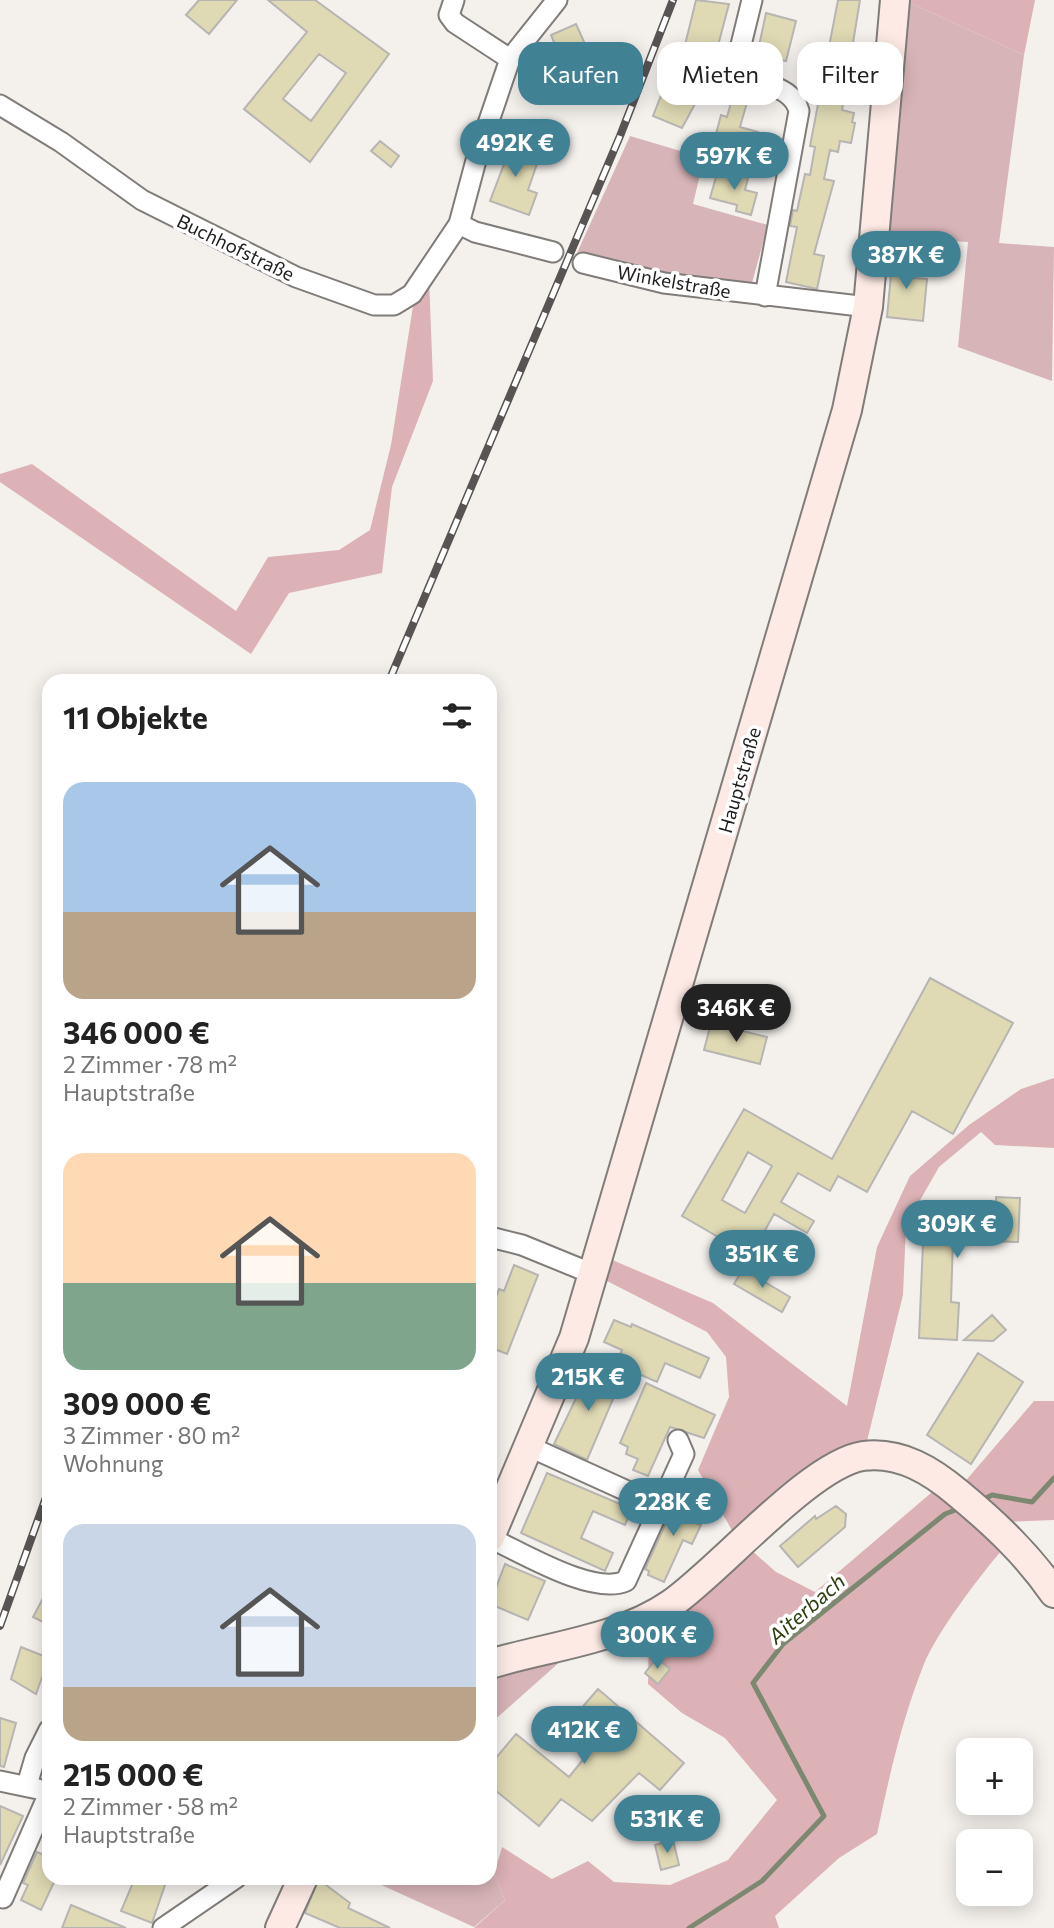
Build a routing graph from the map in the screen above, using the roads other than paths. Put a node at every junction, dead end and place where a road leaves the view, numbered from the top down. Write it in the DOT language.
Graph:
graph roads {
  1 [pos="454,0"];
  2 [pos="557,0"];
  3 [pos="752,0"];
  4 [pos="895,0"];
  5 [pos="510,59"];
  6 [pos="0,105"];
  7 [pos="459,224"];
  8 [pos="553,252"];
  9 [pos="583,263"];
  10 [pos="765,296"];
  11 [pos="868,307"];
  12 [pos="497,1239"];
  13 [pos="593,1274"];
  14 [pos="678,1440"];
  15 [pos="530,1447"];
  16 [pos="660,1506"];
  17 [pos="497,1522"];
  18 [pos="497,1541"];
  19 [pos="1054,1593"];
  20 [pos="497,1662"];
  21 [pos="42,1744"];
  22 [pos="0,1781"];
  23 [pos="27,1785"];
  24 [pos="42,1790"];
  25 [pos="42,1808"];
  26 [pos="226,1885"];
  27 [pos="300,1885"];
  28 [pos="4,1898"];
  29 [pos="285,1926"];
  30 [pos="163,1928"];
  1 -- 5 [label="street"];
  2 -- 5 [label="street, Buchhofstraße"];
  3 -- 10 [label="street"];
  4 -- 11 [label="street, Hauptstraße"];
  5 -- 7 [label="street, Buchhofstraße"];
  6 -- 7 [label="street, Buchhofstraße"];
  7 -- 8 [label="street"];
  9 -- 10 [label="street, Winkelstraße"];
  10 -- 11 [label="street, Winkelstraße"];
  11 -- 13 [label="street, Hauptstraße"];
  12 -- 13 [label="street"];
  13 -- 15 [label="street, Hauptstraße"];
  14 -- 16 [label="street"];
  15 -- 16 [label="street"];
  15 -- 17 [label="street, Hauptstraße"];
  16 -- 18 [label="street"];
  19 -- 20 [label="street"];
  21 -- 23 [label="street"];
  22 -- 23 [label="street"];
  23 -- 24 [label="street"];
  25 -- 28 [label="street"];
  26 -- 30 [label="street"];
  27 -- 29 [label="street"];
}
